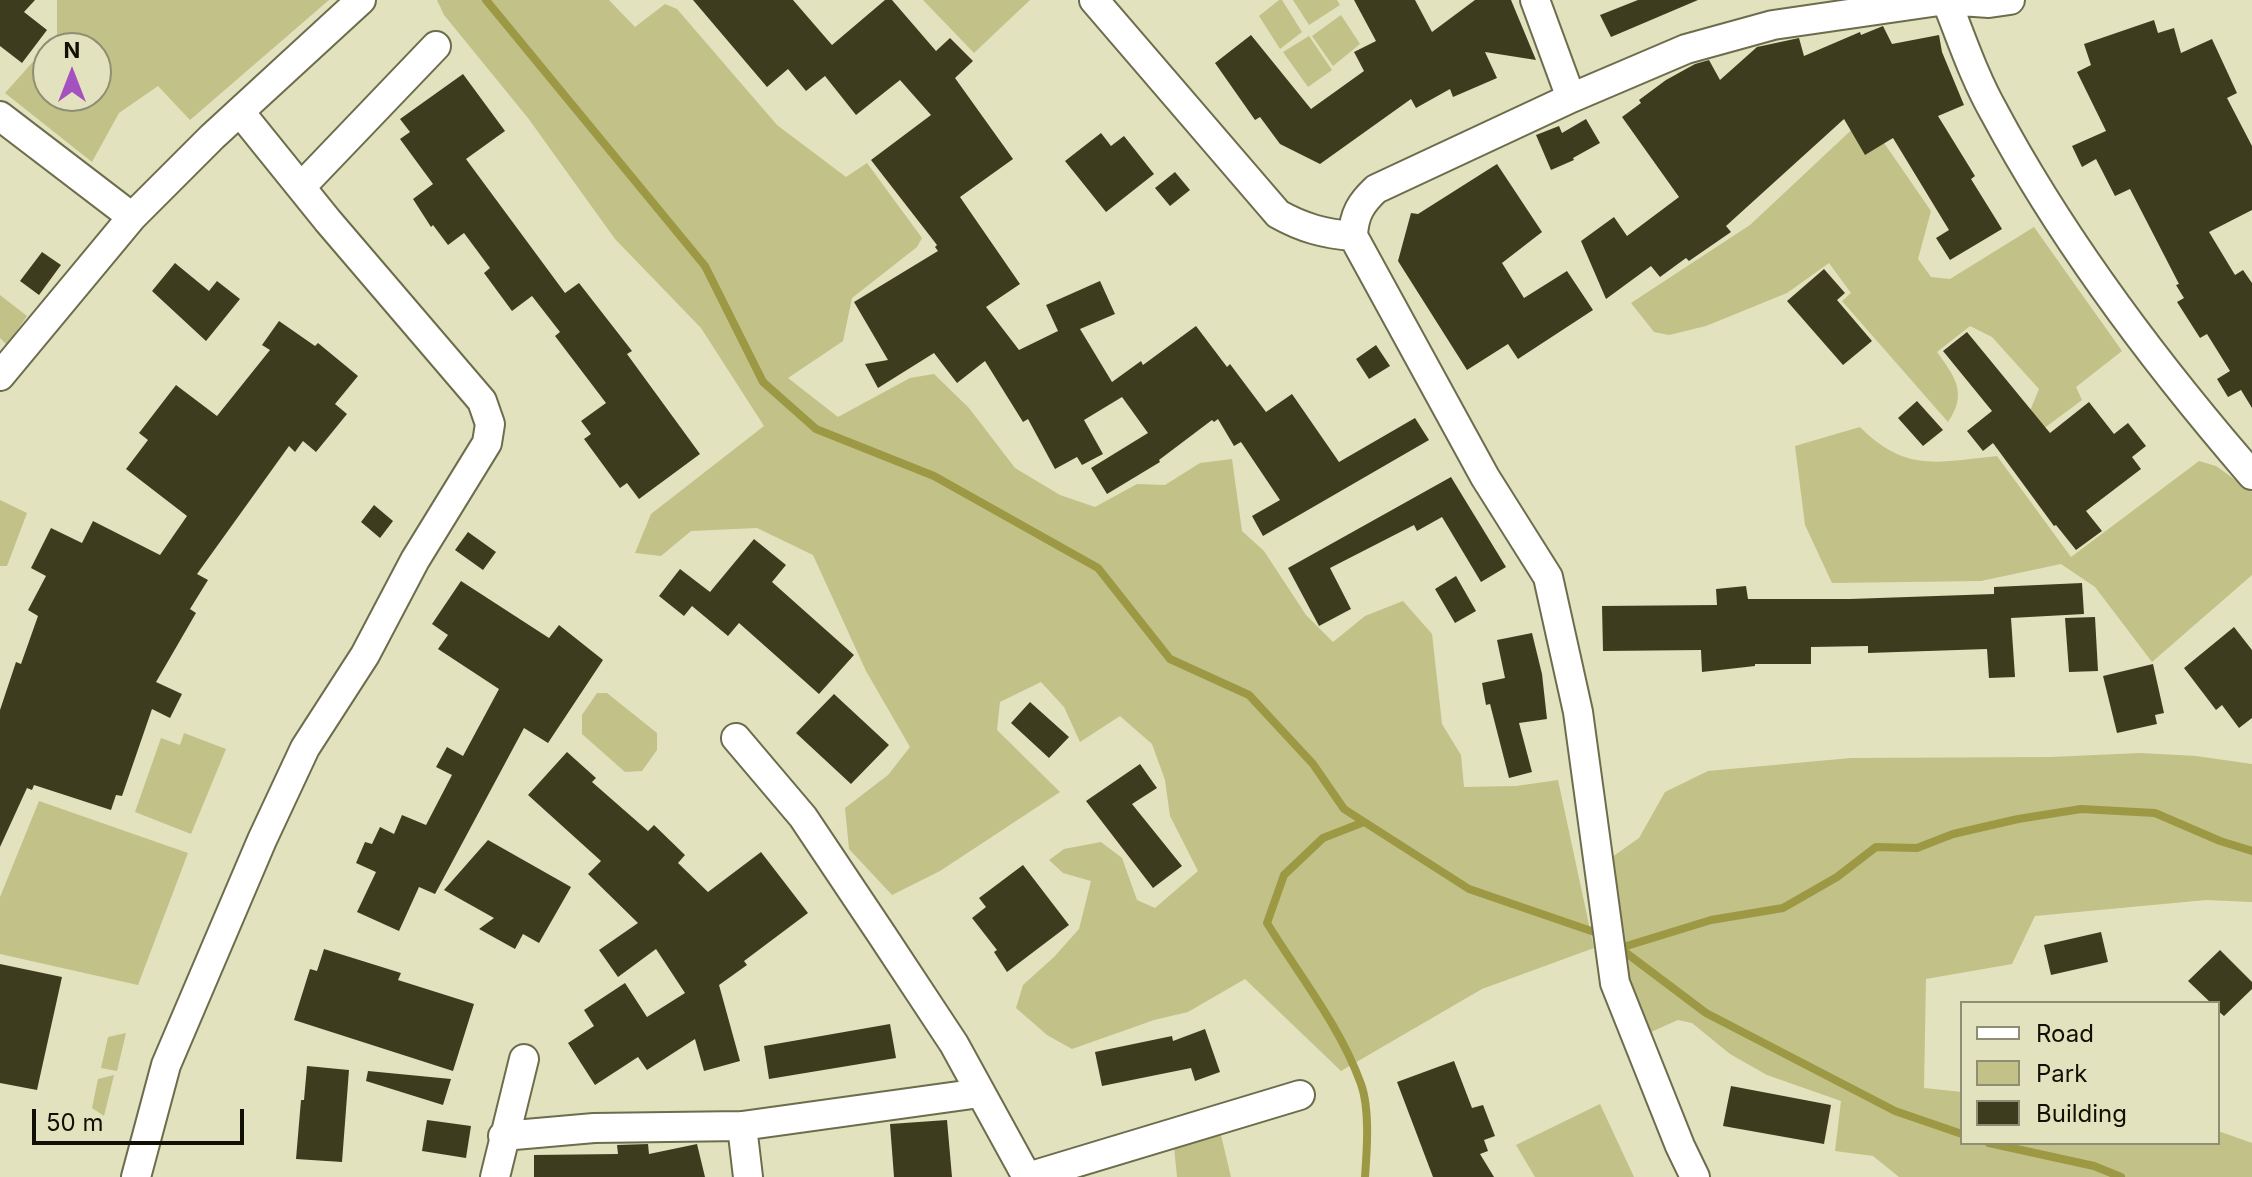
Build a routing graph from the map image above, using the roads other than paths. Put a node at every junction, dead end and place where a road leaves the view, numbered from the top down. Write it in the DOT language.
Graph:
graph roads {
  1 [pos="361,0"];
  2 [pos="1094,0"];
  3 [pos="1535,0"];
  4 [pos="1946,0"];
  5 [pos="2010,0"];
  6 [pos="436,46"];
  7 [pos="1571,98"];
  8 [pos="240,112"];
  9 [pos="0,116"];
  10 [pos="301,187"];
  11 [pos="132,217"];
  12 [pos="1353,236"];
  13 [pos="0,376"];
  14 [pos="2252,475"];
  15 [pos="736,738"];
  16 [pos="524,1059"];
  17 [pos="980,1093"];
  18 [pos="1300,1095"];
  19 [pos="742,1126"];
  20 [pos="503,1136"];
  21 [pos="136,1177"];
  22 [pos="495,1177"];
  23 [pos="748,1177"];
  24 [pos="1028,1177"];
  25 [pos="1695,1177"];
  1 -- 8 [label="street"];
  2 -- 12 [label="street"];
  3 -- 7 [label="street"];
  4 -- 5 [label="street"];
  4 -- 7 [label="street"];
  4 -- 14 [label="street"];
  6 -- 10 [label="street"];
  7 -- 12 [label="street"];
  8 -- 10 [label="street"];
  8 -- 11 [label="street"];
  9 -- 11 [label="street"];
  10 -- 21 [label="street"];
  11 -- 13 [label="street"];
  12 -- 25 [label="street"];
  15 -- 17 [label="street"];
  16 -- 20 [label="street"];
  17 -- 19 [label="street"];
  17 -- 24 [label="street"];
  18 -- 24 [label="street"];
  19 -- 20 [label="street"];
  19 -- 23 [label="street"];
  20 -- 22 [label="street"];
}
